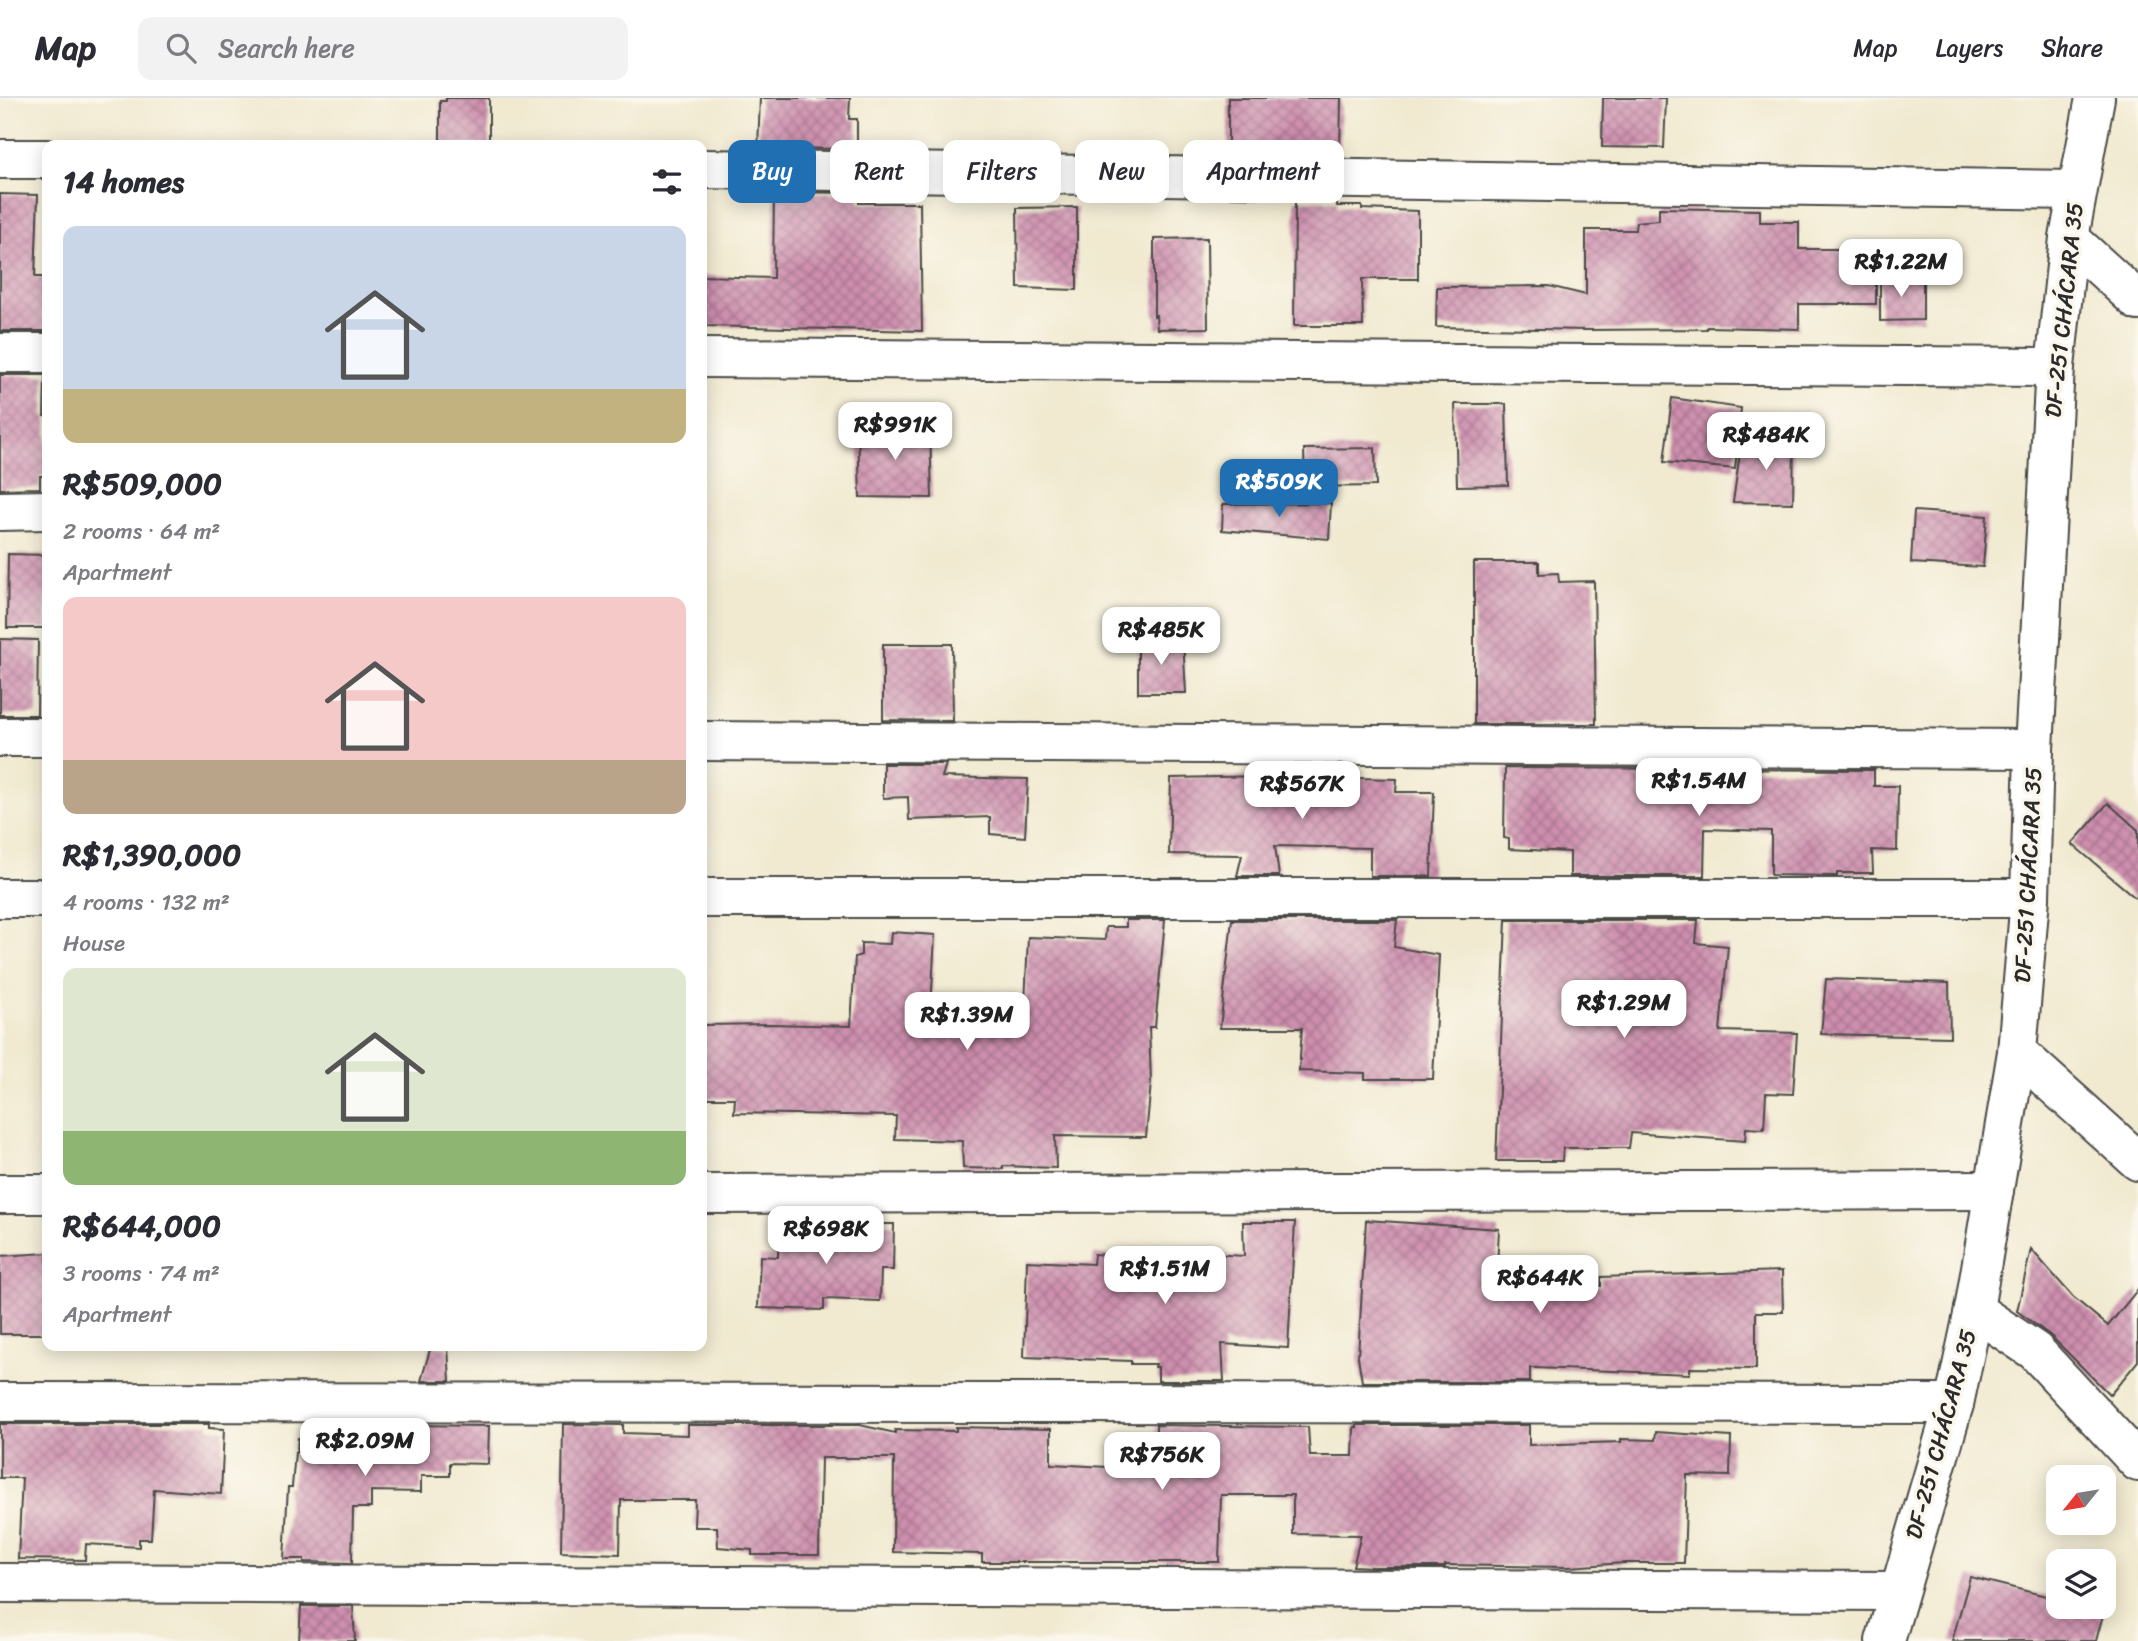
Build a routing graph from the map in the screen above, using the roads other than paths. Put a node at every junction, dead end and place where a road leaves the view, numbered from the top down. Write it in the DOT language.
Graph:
graph roads {
  1 [pos="2095,98"];
  2 [pos="0,159"];
  3 [pos="42,159"];
  4 [pos="707,169"];
  5 [pos="2077,190"];
  6 [pos="2069,238"];
  7 [pos="2138,301"];
  8 [pos="0,353"];
  9 [pos="42,353"];
  10 [pos="707,358"];
  11 [pos="2055,368"];
  12 [pos="42,510"];
  13 [pos="0,511"];
  14 [pos="0,737"];
  15 [pos="42,737"];
  16 [pos="707,741"];
  17 [pos="2034,749"];
  18 [pos="0,898"];
  19 [pos="42,898"];
  20 [pos="707,898"];
  21 [pos="2029,898"];
  22 [pos="2017,1052"];
  23 [pos="2138,1160"];
  24 [pos="1994,1190"];
  25 [pos="0,1194"];
  26 [pos="707,1194"];
  27 [pos="42,1195"];
  28 [pos="1974,1310"];
  29 [pos="0,1402"];
  30 [pos="1954,1405"];
  31 [pos="2138,1462"];
  32 [pos="0,1583"];
  33 [pos="1898,1591"];
  34 [pos="1885,1641"];
  1 -- 5 [label="street, DF-251 CHÁCARA 35"];
  2 -- 3 [label="street"];
  4 -- 5 [label="street"];
  5 -- 6 [label="street, DF-251 CHÁCARA 35"];
  6 -- 7 [label="street"];
  6 -- 11 [label="street, DF-251 CHÁCARA 35"];
  8 -- 9 [label="street"];
  10 -- 11 [label="street"];
  11 -- 17 [label="street, DF-251 CHÁCARA 35"];
  12 -- 13 [label="street"];
  14 -- 15 [label="street"];
  16 -- 17 [label="street"];
  17 -- 21 [label="street, DF-251 CHÁCARA 35"];
  18 -- 19 [label="street"];
  20 -- 21 [label="street"];
  21 -- 22 [label="street, DF-251 CHÁCARA 35"];
  22 -- 23 [label="street"];
  22 -- 24 [label="street, DF-251 CHÁCARA 35"];
  24 -- 26 [label="street"];
  24 -- 28 [label="street, DF-251 CHÁCARA 35"];
  25 -- 27 [label="street"];
  28 -- 30 [label="street, DF-251 CHÁCARA 35"];
  28 -- 31 [label="street"];
  29 -- 30 [label="street"];
  30 -- 33 [label="street, DF-251 CHÁCARA 35"];
  32 -- 33 [label="street"];
  33 -- 34 [label="street, DF-251 CHÁCARA 35"];
}
